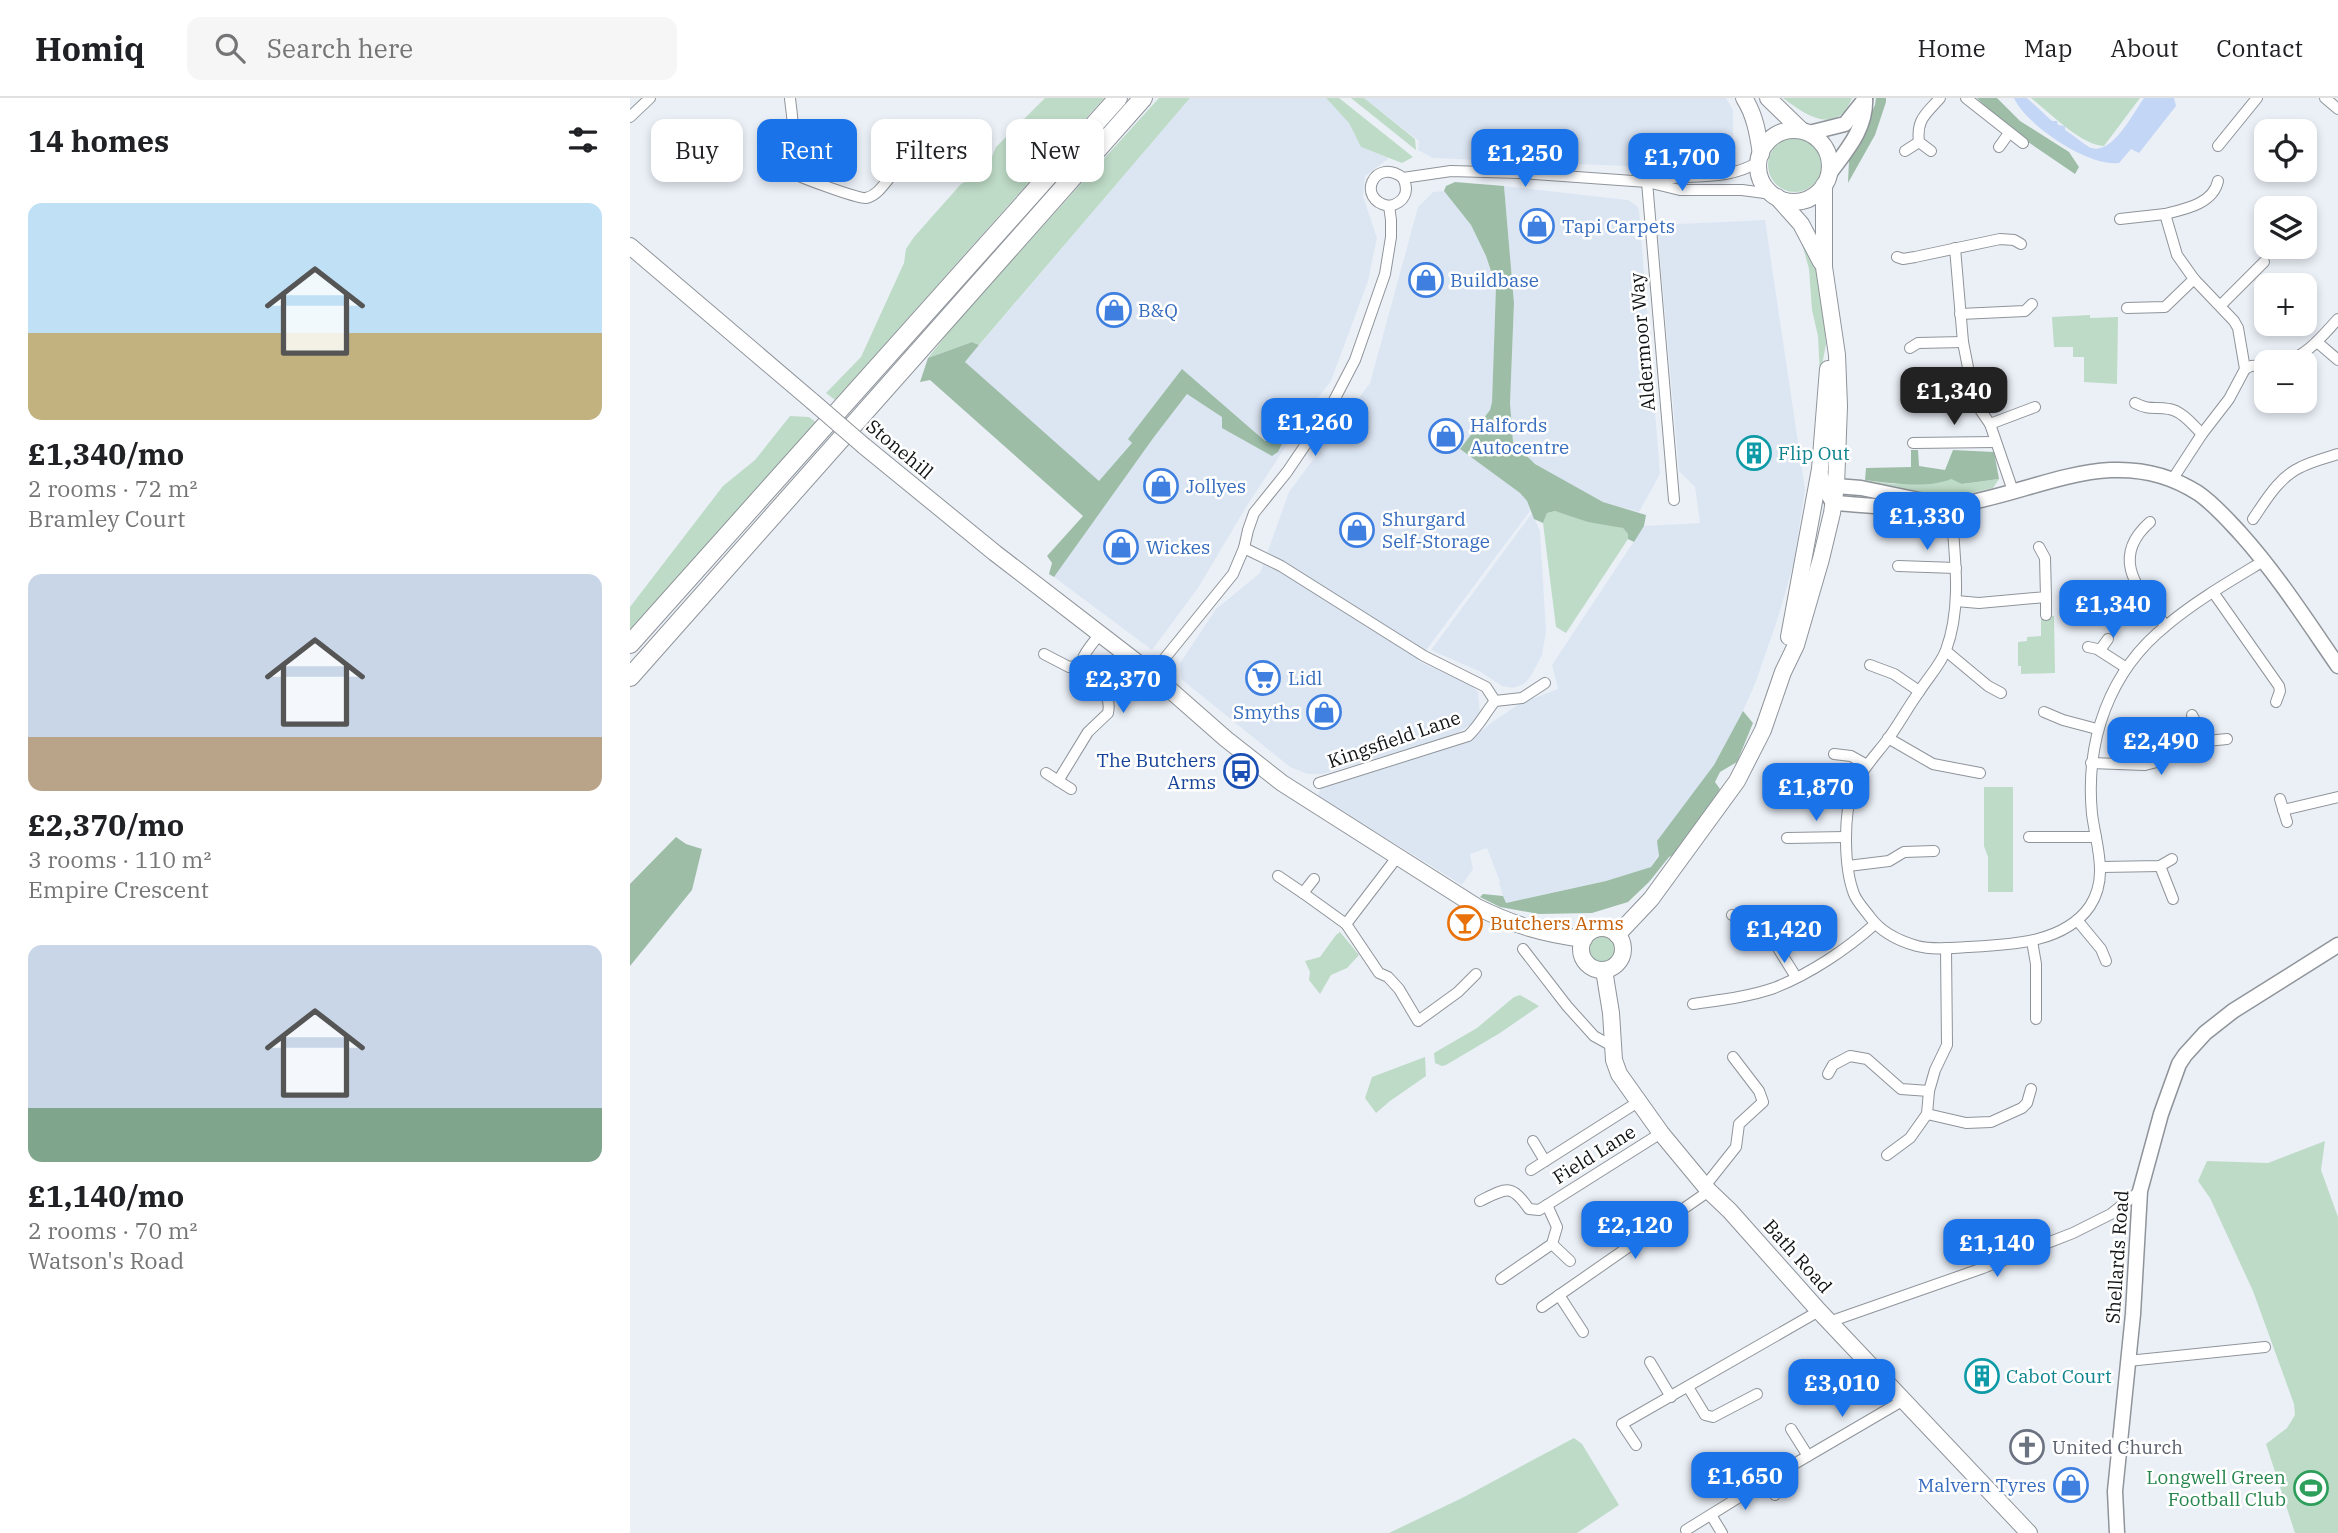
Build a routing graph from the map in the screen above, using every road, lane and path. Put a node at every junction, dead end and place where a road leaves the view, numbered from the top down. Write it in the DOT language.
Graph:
graph roads {
  1 [pos="650,98"];
  2 [pos="790,98"];
  3 [pos="1118,98"];
  4 [pos="1143,98"];
  5 [pos="1744,98"];
  6 [pos="1768,98"];
  7 [pos="1865,98"];
  8 [pos="1940,98"];
  9 [pos="1966,98"];
  10 [pos="2257,98"];
  11 [pos="2325,98"];
  12 [pos="2338,109"];
  13 [pos="630,117"];
  14 [pos="1805,132"];
  15 [pos="2009,133"];
  16 [pos="1919,142"];
  17 [pos="2023,143"];
  18 [pos="2218,146"];
  19 [pos="1999,147"];
  20 [pos="1931,150"];
  21 [pos="1905,151"];
  22 [pos="1760,158"];
  23 [pos="1402,178"];
  24 [pos="1827,179"];
  25 [pos="2218,181"];
  26 [pos="886,182"];
  27 [pos="1647,182"];
  28 [pos="1775,196"];
  29 [pos="1389,206"];
  30 [pos="2165,214"];
  31 [pos="2120,219"];
  32 [pos="2021,244"];
  33 [pos="630,246"];
  34 [pos="1955,248"];
  35 [pos="1897,257"];
  36 [pos="2264,262"];
  37 [pos="1824,268"];
  38 [pos="2194,279"];
  39 [pos="2032,304"];
  40 [pos="2221,305"];
  41 [pos="2127,308"];
  42 [pos="1960,314"];
  43 [pos="1831,317"];
  44 [pos="2338,319"];
  45 [pos="1963,342"];
  46 [pos="2317,342"];
  47 [pos="1910,348"];
  48 [pos="2307,350"];
  49 [pos="2338,360"];
  50 [pos="2254,367"];
  51 [pos="2245,369"];
  52 [pos="2135,403"];
  53 [pos="2035,407"];
  54 [pos="1990,424"];
  55 [pos="2202,434"];
  56 [pos="1995,442"];
  57 [pos="1913,443"];
  58 [pos="2338,454"];
  59 [pos="1820,472"];
  60 [pos="2172,480"];
  61 [pos="2013,491"];
  62 [pos="1833,495"];
  63 [pos="1674,500"];
  64 [pos="1951,506"];
  65 [pos="2253,519"];
  66 [pos="2150,522"];
  67 [pos="2039,547"];
  68 [pos="1244,548"];
  69 [pos="2265,560"];
  70 [pos="1898,566"];
  71 [pos="1956,568"];
  72 [pos="2213,592"];
  73 [pos="1797,596"];
  74 [pos="2046,597"];
  75 [pos="1956,601"];
  76 [pos="2046,615"];
  77 [pos="2165,625"];
  78 [pos="1101,633"];
  79 [pos="2108,639"];
  80 [pos="630,644"];
  81 [pos="2088,647"];
  82 [pos="2100,650"];
  83 [pos="1946,651"];
  84 [pos="1044,654"];
  85 [pos="1081,665"];
  86 [pos="1870,665"];
  87 [pos="2338,666"];
  88 [pos="2125,667"];
  89 [pos="1783,672"];
  90 [pos="1152,674"];
  91 [pos="630,677"];
  92 [pos="1545,683"];
  93 [pos="1919,691"];
  94 [pos="2001,692"];
  95 [pos="1495,701"];
  96 [pos="2276,702"];
  97 [pos="2044,712"];
  98 [pos="2192,715"];
  99 [pos="2097,729"];
  100 [pos="1888,738"];
  101 [pos="2227,739"];
  102 [pos="2197,742"];
  103 [pos="1834,754"];
  104 [pos="2091,763"];
  105 [pos="1867,765"];
  106 [pos="1046,773"];
  107 [pos="1980,773"];
  108 [pos="1058,780"];
  109 [pos="1319,783"];
  110 [pos="1071,789"];
  111 [pos="2338,797"];
  112 [pos="2280,799"];
  113 [pos="2283,810"];
  114 [pos="2287,822"];
  115 [pos="1846,837"];
  116 [pos="2029,837"];
  117 [pos="2096,837"];
  118 [pos="1787,838"];
  119 [pos="1934,851"];
  120 [pos="1398,856"];
  121 [pos="2172,859"];
  122 [pos="1848,866"];
  123 [pos="2160,866"];
  124 [pos="2102,867"];
  125 [pos="1278,876"];
  126 [pos="1314,879"];
  127 [pos="1303,893"];
  128 [pos="2173,899"];
  129 [pos="1732,915"];
  130 [pos="2077,920"];
  131 [pos="1875,924"];
  132 [pos="1346,925"];
  133 [pos="1617,935"];
  134 [pos="1584,939"];
  135 [pos="2032,942"];
  136 [pos="2338,945"];
  137 [pos="1946,948"];
  138 [pos="1523,949"];
  139 [pos="2106,961"];
  140 [pos="1604,970"];
  141 [pos="1476,974"];
  142 [pos="1796,976"];
  143 [pos="1693,1004"];
  144 [pos="2036,1019"];
  145 [pos="1612,1046"];
  146 [pos="1733,1057"];
  147 [pos="1828,1074"];
  148 [pos="2031,1089"];
  149 [pos="1929,1091"];
  150 [pos="1639,1102"];
  151 [pos="1927,1114"];
  152 [pos="1661,1133"];
  153 [pos="1533,1141"];
  154 [pos="1887,1155"];
  155 [pos="1545,1161"];
  156 [pos="1531,1170"];
  157 [pos="1707,1189"];
  158 [pos="2140,1191"];
  159 [pos="1480,1201"];
  160 [pos="1546,1205"];
  161 [pos="1552,1244"];
  162 [pos="1570,1261"];
  163 [pos="1501,1279"];
  164 [pos="1559,1295"];
  165 [pos="1542,1307"];
  166 [pos="1824,1316"];
  167 [pos="1583,1332"];
  168 [pos="2264,1347"];
  169 [pos="2128,1361"];
  170 [pos="1650,1363"];
  171 [pos="1688,1387"];
  172 [pos="1757,1394"];
  173 [pos="1671,1397"];
  174 [pos="1902,1401"];
  175 [pos="1791,1429"];
  176 [pos="1636,1445"];
  177 [pos="1808,1457"];
  178 [pos="1766,1480"];
  179 [pos="1775,1495"];
  180 [pos="1711,1515"];
  181 [pos="1686,1530"];
  182 [pos="1722,1533"];
  183 [pos="2029,1533"];
  184 [pos="2117,1533"];
  1 -- 13 [label="street"];
  2 -- 26 [label="street"];
  3 -- 80 [label="highway"];
  4 -- 91 [label="highway"];
  5 -- 22 [label="main road"];
  6 -- 14 [label="main road"];
  7 -- 14 [label="street"];
  7 -- 24 [label="street"];
  8 -- 16 [label="street"];
  9 -- 15 [label="street"];
  10 -- 18 [label="street"];
  11 -- 12 [label="street"];
  14 -- 22 [label="main road"];
  14 -- 24 [label="main road"];
  15 -- 17 [label="street"];
  15 -- 19 [label="street"];
  16 -- 20 [label="street"];
  16 -- 21 [label="street"];
  22 -- 27 [label="street"];
  22 -- 28 [label="main road"];
  23 -- 27 [label="street"];
  23 -- 29 [label="street"];
  23 -- 29 [label="street"];
  24 -- 28 [label="main road"];
  24 -- 37 [label="main road"];
  25 -- 30 [label="street"];
  27 -- 28 [label="street"];
  27 -- 63 [label="street, Aldermoor Way"];
  28 -- 37 [label="main road"];
  29 -- 68 [label="street"];
  30 -- 31 [label="street"];
  30 -- 38 [label="street"];
  32 -- 34 [label="street"];
  33 -- 78 [label="main road, Stonehill, bridge"];
  34 -- 35 [label="street"];
  34 -- 42 [label="street"];
  36 -- 40 [label="street"];
  37 -- 43 [label="main road"];
  38 -- 40 [label="street"];
  38 -- 41 [label="street"];
  39 -- 42 [label="street"];
  40 -- 51 [label="street"];
  42 -- 45 [label="street"];
  43 -- 59 [label="main road"];
  43 -- 62 [label="main road"];
  44 -- 46 [label="street"];
  45 -- 47 [label="street"];
  45 -- 54 [label="street"];
  46 -- 48 [label="street"];
  46 -- 49 [label="street"];
  50 -- 51 [label="street"];
  51 -- 55 [label="street"];
  52 -- 55 [label="street"];
  53 -- 54 [label="street"];
  54 -- 56 [label="street"];
  55 -- 60 [label="street"];
  56 -- 57 [label="street"];
  56 -- 61 [label="street"];
  58 -- 65 [label="street"];
  59 -- 62 [label="street"];
  59 -- 73 [label="main road"];
  60 -- 61 [label="street"];
  60 -- 69 [label="street"];
  61 -- 64 [label="street"];
  62 -- 64 [label="street"];
  62 -- 73 [label="main road"];
  62 -- 89 [label="main road"];
  64 -- 71 [label="street"];
  66 -- 77 [label="street"];
  67 -- 74 [label="street"];
  68 -- 90 [label="street"];
  68 -- 95 [label="street"];
  69 -- 72 [label="street"];
  69 -- 87 [label="street"];
  70 -- 71 [label="street"];
  71 -- 75 [label="street"];
  72 -- 77 [label="street"];
  72 -- 96 [label="street"];
  73 -- 89 [label="main road"];
  74 -- 75 [label="street"];
  74 -- 76 [label="street"];
  75 -- 83 [label="street"];
  77 -- 88 [label="street"];
  78 -- 85 [label="street"];
  78 -- 90 [label="main road, Stonehill"];
  79 -- 82 [label="street"];
  81 -- 82 [label="street"];
  82 -- 88 [label="street"];
  83 -- 93 [label="street"];
  83 -- 94 [label="street"];
  84 -- 85 [label="street"];
  85 -- 108 [label="street"];
  86 -- 93 [label="street"];
  88 -- 99 [label="street"];
  89 -- 133 [label="main road"];
  90 -- 120 [label="main road, Stonehill"];
  92 -- 95 [label="street"];
  93 -- 100 [label="street"];
  95 -- 109 [label="street, Kingsfield Lane"];
  97 -- 99 [label="street"];
  98 -- 102 [label="street"];
  99 -- 104 [label="street"];
  100 -- 105 [label="street"];
  100 -- 107 [label="street"];
  101 -- 102 [label="street"];
  102 -- 104 [label="street"];
  103 -- 105 [label="street"];
  104 -- 117 [label="street"];
  105 -- 115 [label="street"];
  106 -- 108 [label="street"];
  108 -- 110 [label="street"];
  111 -- 113 [label="street"];
  112 -- 113 [label="street"];
  113 -- 114 [label="street"];
  115 -- 118 [label="street"];
  115 -- 122 [label="street"];
  116 -- 117 [label="street"];
  117 -- 124 [label="street"];
  119 -- 122 [label="street"];
  120 -- 132 [label="street"];
  120 -- 134 [label="main road, Stonehill"];
  121 -- 123 [label="street"];
  122 -- 131 [label="street"];
  123 -- 124 [label="street"];
  123 -- 128 [label="street"];
  124 -- 130 [label="street"];
  125 -- 127 [label="street"];
  126 -- 127 [label="street"];
  127 -- 132 [label="street"];
  129 -- 142 [label="street"];
  130 -- 135 [label="street"];
  130 -- 139 [label="street"];
  131 -- 137 [label="street"];
  131 -- 142 [label="street"];
  132 -- 141 [label="street"];
  133 -- 134 [label="main road"];
  133 -- 140 [label="main road"];
  134 -- 140 [label="main road"];
  135 -- 137 [label="street"];
  135 -- 144 [label="street"];
  136 -- 158 [label="street, Shellards Road"];
  137 -- 149 [label="street"];
  138 -- 145 [label="street"];
  140 -- 145 [label="main road, Bath Road"];
  142 -- 143 [label="street"];
  145 -- 150 [label="main road, Bath Road"];
  146 -- 157 [label="street"];
  147 -- 149 [label="street"];
  148 -- 151 [label="street"];
  149 -- 151 [label="street"];
  150 -- 152 [label="main road, Bath Road"];
  150 -- 155 [label="street"];
  151 -- 154 [label="street"];
  152 -- 157 [label="main road, Bath Road"];
  152 -- 160 [label="street, Field Lane"];
  153 -- 155 [label="street"];
  155 -- 156 [label="street"];
  157 -- 164 [label="street"];
  157 -- 166 [label="main road, Bath Road"];
  158 -- 166 [label="street"];
  158 -- 169 [label="street, Shellards Road"];
  159 -- 160 [label="street"];
  160 -- 161 [label="street"];
  161 -- 162 [label="street"];
  161 -- 163 [label="street"];
  164 -- 165 [label="street"];
  164 -- 167 [label="street"];
  166 -- 171 [label="street"];
  166 -- 174 [label="main road, Bath Road"];
  168 -- 169 [label="street"];
  169 -- 184 [label="street, Shellards Road"];
  170 -- 173 [label="street"];
  171 -- 172 [label="street"];
  171 -- 173 [label="street"];
  173 -- 176 [label="street"];
  174 -- 177 [label="street"];
  174 -- 183 [label="main road, Bath Road"];
  175 -- 177 [label="street"];
  177 -- 178 [label="street"];
  178 -- 179 [label="street"];
  178 -- 180 [label="street"];
  180 -- 181 [label="street"];
  180 -- 182 [label="street"];
}
